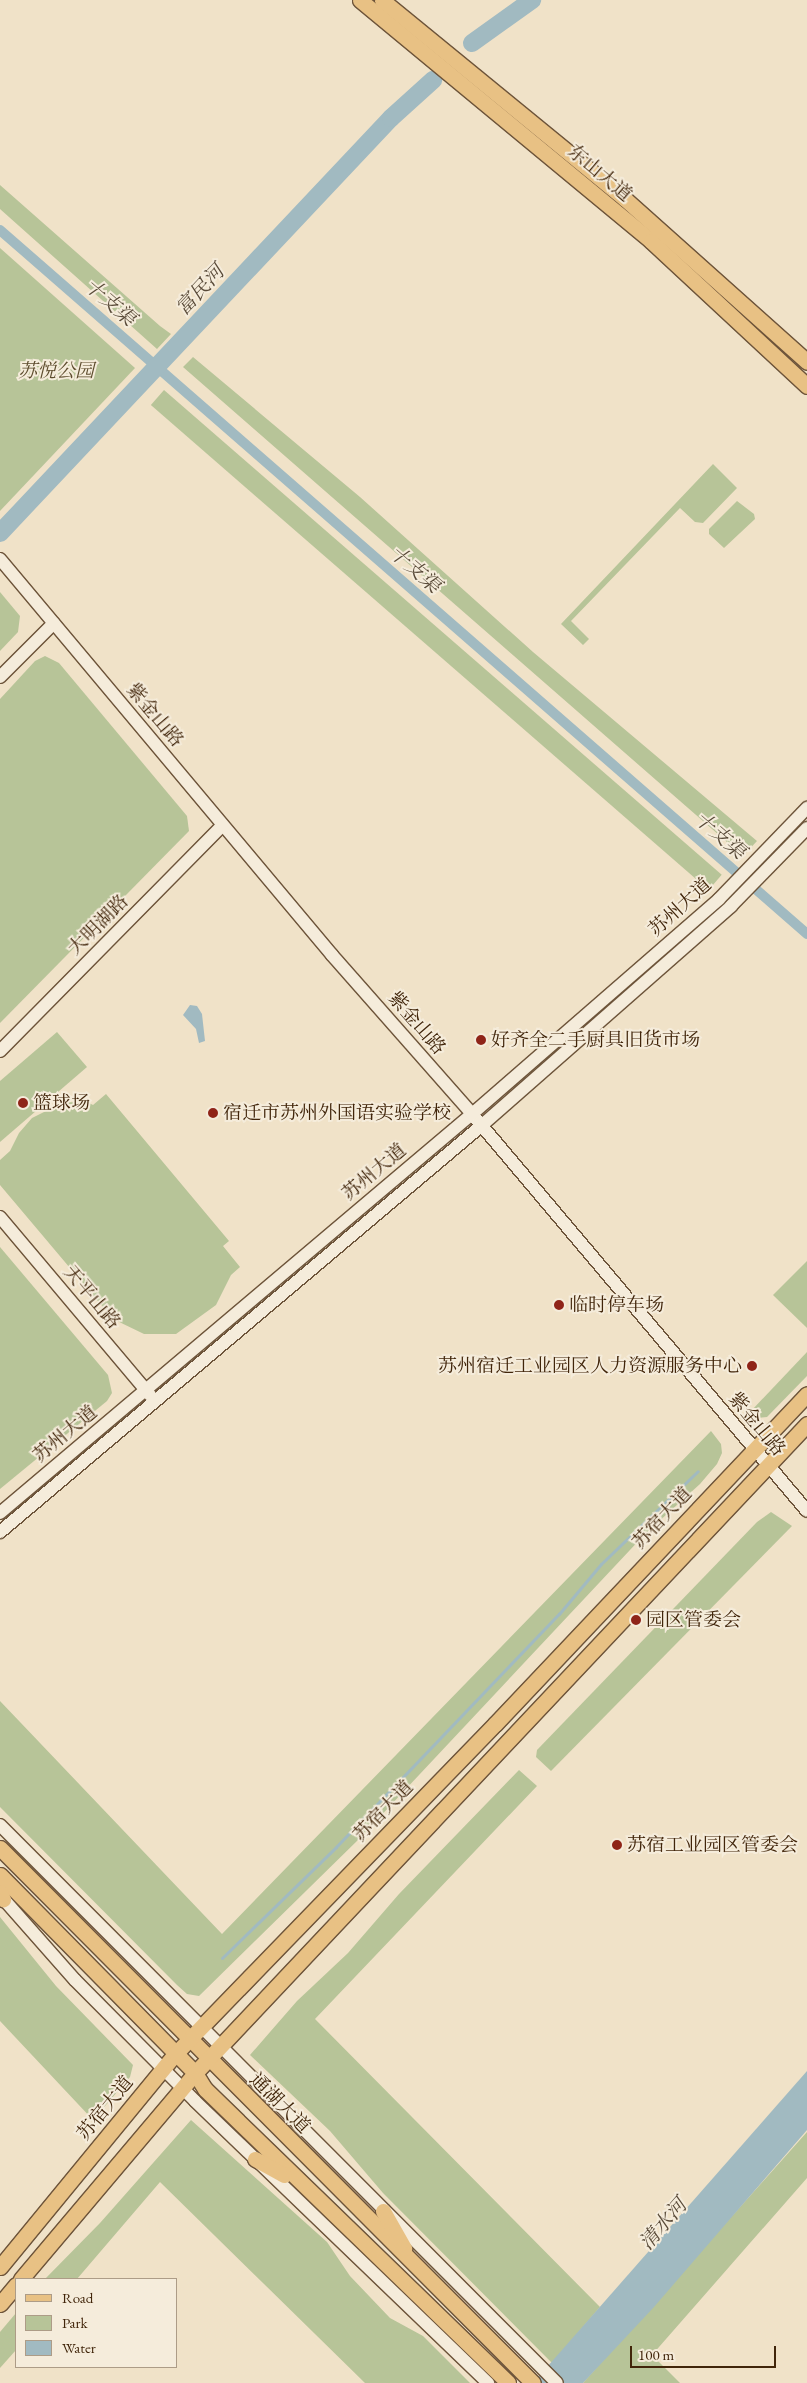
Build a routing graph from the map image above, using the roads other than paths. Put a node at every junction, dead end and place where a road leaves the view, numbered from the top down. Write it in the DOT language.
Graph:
graph roads {
  1 [pos="360,0"];
  2 [pos="382,0"];
  3 [pos="807,362"];
  4 [pos="807,386"];
  5 [pos="2,561"];
  6 [pos="52,621"];
  7 [pos="0,667"];
  8 [pos="0,677"];
  9 [pos="807,808"];
  10 [pos="221,823"];
  11 [pos="807,828"];
  12 [pos="0,1044"];
  13 [pos="0,1051"];
  14 [pos="472,1114"];
  15 [pos="481,1126"];
  16 [pos="0,1217"];
  17 [pos="0,1226"];
  18 [pos="143,1392"];
  19 [pos="807,1394"];
  20 [pos="153,1403"];
  21 [pos="807,1424"];
  22 [pos="755,1449"];
  23 [pos="767,1465"];
  24 [pos="807,1511"];
  25 [pos="0,1513"];
  26 [pos="0,1532"];
  27 [pos="0,1825"];
  28 [pos="0,1848"];
  29 [pos="0,1875"];
  30 [pos="1,1895"];
  31 [pos="201,2027"];
  32 [pos="188,2040"];
  33 [pos="220,2046"];
  34 [pos="176,2053"];
  35 [pos="208,2060"];
  36 [pos="164,2067"];
  37 [pos="195,2073"];
  38 [pos="183,2088"];
  39 [pos="255,2159"];
  40 [pos="301,2184"];
  41 [pos="384,2211"];
  42 [pos="413,2264"];
  43 [pos="0,2266"];
  44 [pos="22,2278"];
  45 [pos="15,2286"];
  46 [pos="0,2304"];
  47 [pos="469,2354"];
  48 [pos="488,2383"];
  49 [pos="508,2383"];
  50 [pos="533,2383"];
  51 [pos="557,2383"];
  1 -- 4 [label="main road, 东山大道"];
  2 -- 3 [label="main road, 东山大道"];
  5 -- 6 [label="street, 紫金山路"];
  6 -- 7 [label="street"];
  6 -- 8 [label="street"];
  6 -- 10 [label="street, 紫金山路"];
  9 -- 14 [label="street, 苏州大道"];
  10 -- 12 [label="street, 大明湖路"];
  10 -- 13 [label="street, 大明湖路"];
  10 -- 14 [label="street, 紫金山路"];
  11 -- 15 [label="street, 苏州大道"];
  14 -- 15 [label="street, 紫金山路"];
  14 -- 18 [label="street, 苏州大道"];
  15 -- 20 [label="street, 苏州大道"];
  15 -- 22 [label="street, 紫金山路"];
  16 -- 18 [label="street, 天平山路"];
  17 -- 18 [label="street, 天平山路"];
  18 -- 20 [label="street, 天平山路"];
  18 -- 25 [label="street, 苏州大道"];
  19 -- 22 [label="main road, 苏宿大道"];
  20 -- 26 [label="street, 苏州大道"];
  21 -- 23 [label="main road"];
  22 -- 23 [label="street, 紫金山路"];
  22 -- 31 [label="main road, 苏宿大道"];
  23 -- 24 [label="street, 紫金山路"];
  23 -- 33 [label="main road"];
  27 -- 31 [label="street"];
  28 -- 32 [label="main road, 通湖大道"];
  29 -- 34 [label="main road"];
  30 -- 36 [label="street"];
  31 -- 32 [label="main road, 苏宿大道"];
  31 -- 33 [label="street"];
  32 -- 34 [label="main road, 苏宿大道"];
  32 -- 35 [label="main road, 通湖大道"];
  33 -- 35 [label="main road"];
  33 -- 41 [label="street"];
  34 -- 36 [label="main road, 苏宿大道"];
  34 -- 37 [label="main road"];
  35 -- 37 [label="main road"];
  35 -- 42 [label="main road, 通湖大道"];
  36 -- 38 [label="street"];
  36 -- 43 [label="main road, 苏宿大道"];
  37 -- 38 [label="main road"];
  37 -- 40 [label="main road"];
  38 -- 39 [label="street"];
  38 -- 44 [label="main road"];
  39 -- 40 [label="main road"];
  39 -- 47 [label="street"];
  40 -- 47 [label="main road"];
  41 -- 42 [label="main road"];
  41 -- 51 [label="street"];
  42 -- 50 [label="main road, 通湖大道"];
  45 -- 46 [label="main road"];
  47 -- 48 [label="street"];
  47 -- 49 [label="main road"];
}
